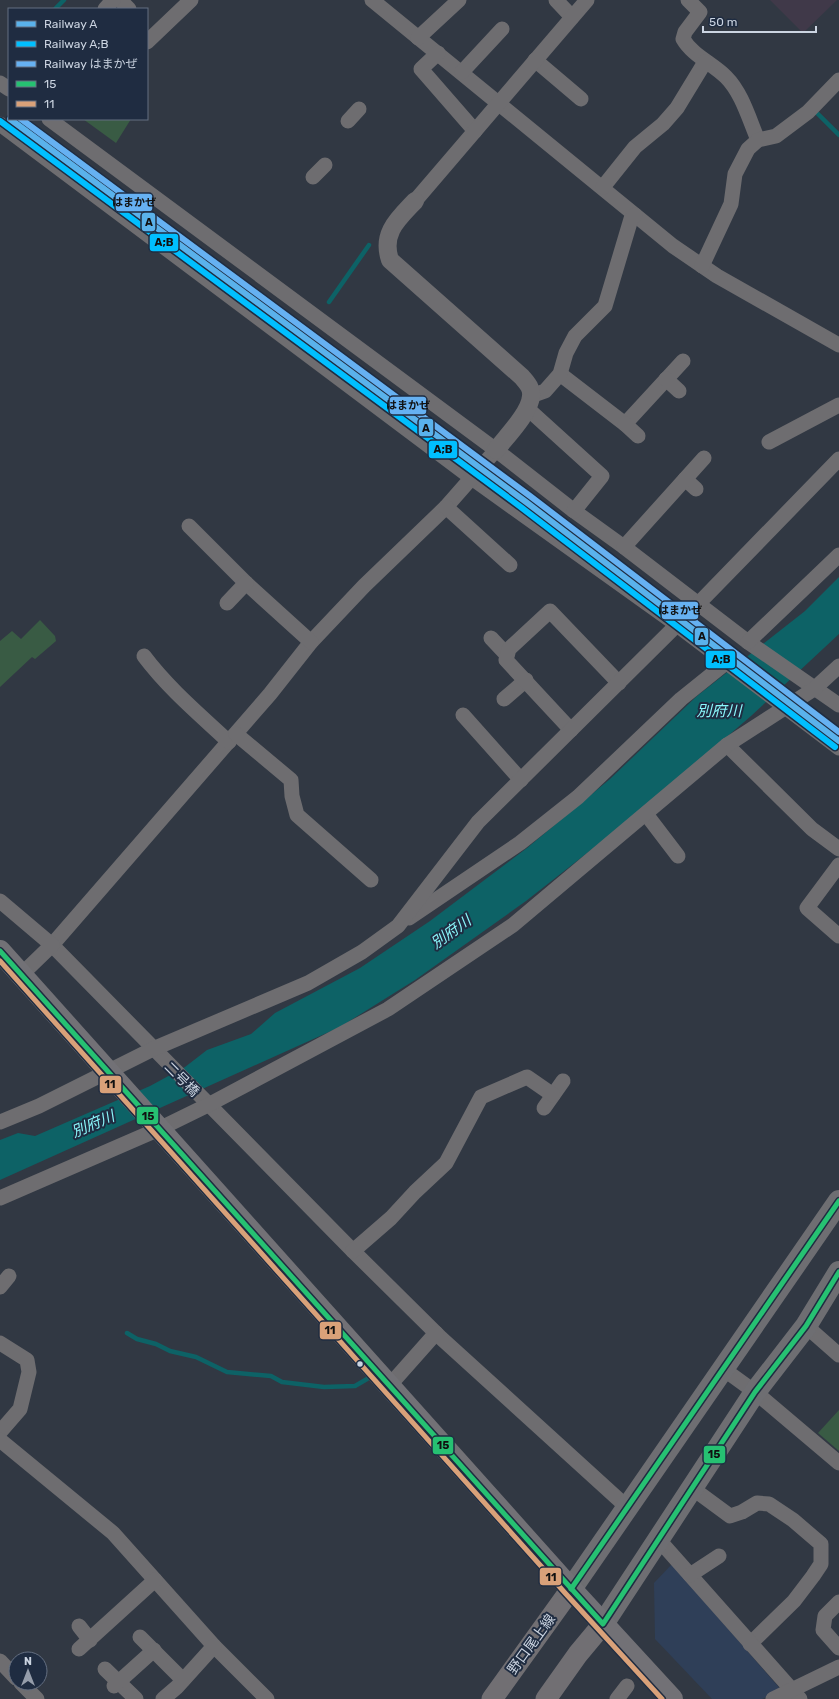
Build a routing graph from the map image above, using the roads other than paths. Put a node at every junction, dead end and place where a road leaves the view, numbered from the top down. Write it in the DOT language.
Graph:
graph roads {
  1 [pos="113,0"];
  2 [pos="120,0"];
  3 [pos="190,0"];
  4 [pos="372,0"];
  5 [pos="459,0"];
  6 [pos="556,0"];
  7 [pos="587,0"];
  8 [pos="688,0"];
  9 [pos="106,8"];
  10 [pos="128,8"];
  11 [pos="572,17"];
  12 [pos="502,29"];
  13 [pos="150,34"];
  14 [pos="418,38"];
  15 [pos="438,53"];
  16 [pos="535,60"];
  17 [pos="705,62"];
  18 [pos="462,72"];
  19 [pos="839,80"];
  20 [pos="0,82"];
  21 [pos="8,88"];
  22 [pos="582,99"];
  23 [pos="499,103"];
  24 [pos="359,109"];
  25 [pos="50,120"];
  26 [pos="348,121"];
  27 [pos="0,124"];
  28 [pos="475,131"];
  29 [pos="758,140"];
  30 [pos="325,165"];
  31 [pos="313,177"];
  32 [pos="603,187"];
  33 [pos="415,201"];
  34 [pos="635,215"];
  35 [pos="702,266"];
  36 [pos="839,345"];
  37 [pos="683,361"];
  38 [pos="560,374"];
  39 [pos="666,379"];
  40 [pos="679,391"];
  41 [pos="530,402"];
  42 [pos="839,405"];
  43 [pos="625,424"];
  44 [pos="638,436"];
  45 [pos="769,442"];
  46 [pos="496,450"];
  47 [pos="704,458"];
  48 [pos="839,459"];
  49 [pos="472,479"];
  50 [pos="446,507"];
  51 [pos="574,512"];
  52 [pos="189,526"];
  53 [pos="624,547"];
  54 [pos="839,555"];
  55 [pos="510,565"];
  56 [pos="246,583"];
  57 [pos="227,603"];
  58 [pos="698,604"];
  59 [pos="677,625"];
  60 [pos="491,638"];
  61 [pos="311,642"];
  62 [pos="748,642"];
  63 [pos="507,655"];
  64 [pos="144,656"];
  65 [pos="727,662"];
  66 [pos="839,666"];
  67 [pos="526,680"];
  68 [pos="619,683"];
  69 [pos="814,689"];
  70 [pos="504,699"];
  71 [pos="780,704"];
  72 [pos="839,706"];
  73 [pos="463,714"];
  74 [pos="571,730"];
  75 [pos="232,738"];
  76 [pos="727,745"];
  77 [pos="839,748"];
  78 [pos="521,780"];
  79 [pos="646,814"];
  80 [pos="839,849"];
  81 [pos="678,856"];
  82 [pos="839,865"];
  83 [pos="371,880"];
  84 [pos="0,901"];
  85 [pos="398,926"];
  86 [pos="839,936"];
  87 [pos="52,946"];
  88 [pos="0,950"];
  89 [pos="22,974"];
  90 [pos="157,1053"];
  91 [pos="111,1075"];
  92 [pos="563,1081"];
  93 [pos="553,1095"];
  94 [pos="205,1102"];
  95 [pos="544,1108"];
  96 [pos="0,1122"];
  97 [pos="156,1126"];
  98 [pos="0,1198"];
  99 [pos="839,1201"];
  100 [pos="353,1251"];
  101 [pos="839,1272"];
  102 [pos="806,1326"];
  103 [pos="436,1333"];
  104 [pos="0,1343"];
  105 [pos="839,1355"];
  106 [pos="722,1368"];
  107 [pos="389,1386"];
  108 [pos="755,1392"];
  109 [pos="0,1432"];
  110 [pos="0,1440"];
  111 [pos="839,1463"];
  112 [pos="692,1488"];
  113 [pos="628,1508"];
  114 [pos="659,1540"];
  115 [pos="719,1556"];
  116 [pos="690,1576"];
  117 [pos="155,1580"];
  118 [pos="571,1589"];
  119 [pos="839,1602"];
  120 [pos="603,1624"];
  121 [pos="79,1626"];
  122 [pos="140,1637"];
  123 [pos="750,1644"];
  124 [pos="214,1646"];
  125 [pos="839,1648"];
  126 [pos="154,1650"];
  127 [pos="0,1661"];
  128 [pos="839,1666"];
  129 [pos="105,1669"];
  130 [pos="8,1670"];
  131 [pos="183,1680"];
  132 [pos="116,1684"];
  133 [pos="627,1686"];
  134 [pos="29,1691"];
  135 [pos="796,1695"];
  136 [pos="266,1698"];
  137 [pos="37,1699"];
  138 [pos="136,1699"];
  139 [pos="163,1699"];
  140 [pos="492,1699"];
  141 [pos="546,1699"];
  142 [pos="617,1699"];
  143 [pos="672,1699"];
  144 [pos="773,1699"];
  1 -- 9 [label="street"];
  2 -- 10 [label="street"];
  3 -- 13 [label="street"];
  4 -- 14 [label="street"];
  5 -- 14 [label="street"];
  6 -- 11 [label="street"];
  7 -- 11 [label="street"];
  8 -- 17 [label="street"];
  11 -- 16 [label="street"];
  12 -- 18 [label="street"];
  14 -- 15 [label="street"];
  15 -- 18 [label="street"];
  15 -- 28 [label="street"];
  16 -- 22 [label="street"];
  16 -- 23 [label="street"];
  17 -- 29 [label="street"];
  17 -- 32 [label="street"];
  18 -- 23 [label="street"];
  19 -- 29 [label="street"];
  20 -- 21 [label="street"];
  23 -- 28 [label="street"];
  23 -- 32 [label="street"];
  24 -- 26 [label="street"];
  25 -- 46 [label="street"];
  27 -- 49 [label="street"];
  28 -- 33 [label="street"];
  29 -- 35 [label="street"];
  30 -- 31 [label="street"];
  32 -- 34 [label="street"];
  33 -- 41 [label="street"];
  34 -- 35 [label="street"];
  34 -- 38 [label="street"];
  35 -- 36 [label="street"];
  37 -- 39 [label="street"];
  38 -- 41 [label="street"];
  38 -- 43 [label="street"];
  39 -- 40 [label="street"];
  39 -- 43 [label="street"];
  41 -- 46 [label="street"];
  41 -- 51 [label="street"];
  42 -- 45 [label="street"];
  43 -- 44 [label="street"];
  46 -- 49 [label="street"];
  46 -- 51 [label="street"];
  47 -- 53 [label="street"];
  48 -- 58 [label="street"];
  49 -- 50 [label="street"];
  49 -- 59 [label="street"];
  50 -- 55 [label="street"];
  50 -- 61 [label="street"];
  51 -- 53 [label="street"];
  52 -- 56 [label="street"];
  53 -- 58 [label="street"];
  54 -- 62 [label="street"];
  56 -- 57 [label="street"];
  56 -- 61 [label="street"];
  58 -- 59 [label="street"];
  58 -- 62 [label="street"];
  59 -- 65 [label="street"];
  59 -- 68 [label="street"];
  60 -- 63 [label="street"];
  61 -- 75 [label="street"];
  62 -- 69 [label="street"];
  63 -- 67 [label="street"];
  63 -- 68 [label="street"];
  64 -- 75 [label="street"];
  65 -- 71 [label="street"];
  65 -- 85 [label="street"];
  66 -- 69 [label="street"];
  67 -- 70 [label="street"];
  67 -- 74 [label="street"];
  68 -- 74 [label="street"];
  69 -- 71 [label="street"];
  69 -- 72 [label="street"];
  71 -- 76 [label="street"];
  71 -- 77 [label="street"];
  73 -- 78 [label="street"];
  74 -- 78 [label="street"];
  75 -- 83 [label="street"];
  75 -- 87 [label="street"];
  76 -- 79 [label="street"];
  76 -- 80 [label="street"];
  78 -- 85 [label="street"];
  79 -- 81 [label="street"];
  79 -- 94 [label="street"];
  82 -- 86 [label="street"];
  84 -- 87 [label="street, 二号橋"];
  85 -- 90 [label="street"];
  87 -- 89 [label="street"];
  87 -- 90 [label="street, 二号橋"];
  88 -- 89 [label="highway"];
  89 -- 91 [label="highway"];
  90 -- 91 [label="street"];
  90 -- 94 [label="street, 二号橋"];
  91 -- 96 [label="street"];
  91 -- 97 [label="highway"];
  92 -- 93 [label="street"];
  93 -- 95 [label="street"];
  93 -- 100 [label="street"];
  94 -- 97 [label="street"];
  94 -- 100 [label="street, 二号橋"];
  97 -- 98 [label="street"];
  97 -- 107 [label="highway"];
  99 -- 106 [label="main road"];
  100 -- 103 [label="street, 二号橋"];
  101 -- 102 [label="main road"];
  102 -- 105 [label="street"];
  102 -- 108 [label="main road"];
  103 -- 107 [label="street"];
  103 -- 113 [label="street, 二号橋"];
  104 -- 109 [label="street"];
  106 -- 108 [label="street"];
  106 -- 113 [label="main road"];
  107 -- 118 [label="highway"];
  108 -- 111 [label="street"];
  108 -- 112 [label="main road"];
  110 -- 117 [label="street"];
  112 -- 114 [label="main road"];
  112 -- 123 [label="street"];
  113 -- 118 [label="main road"];
  114 -- 116 [label="street"];
  114 -- 120 [label="main road"];
  115 -- 116 [label="street"];
  116 -- 123 [label="street"];
  117 -- 121 [label="street"];
  117 -- 124 [label="street"];
  118 -- 120 [label="highway"];
  118 -- 140 [label="main road, 野口尾上線"];
  119 -- 125 [label="street"];
  120 -- 141 [label="main road"];
  120 -- 143 [label="highway"];
  122 -- 126 [label="street"];
  123 -- 135 [label="street"];
  124 -- 131 [label="street"];
  124 -- 136 [label="street"];
  126 -- 131 [label="street"];
  126 -- 132 [label="street"];
  127 -- 130 [label="street"];
  128 -- 135 [label="street"];
  129 -- 132 [label="street"];
  131 -- 139 [label="street"];
  132 -- 138 [label="street"];
  133 -- 142 [label="street"];
  134 -- 137 [label="street"];
  135 -- 144 [label="street"];
}
